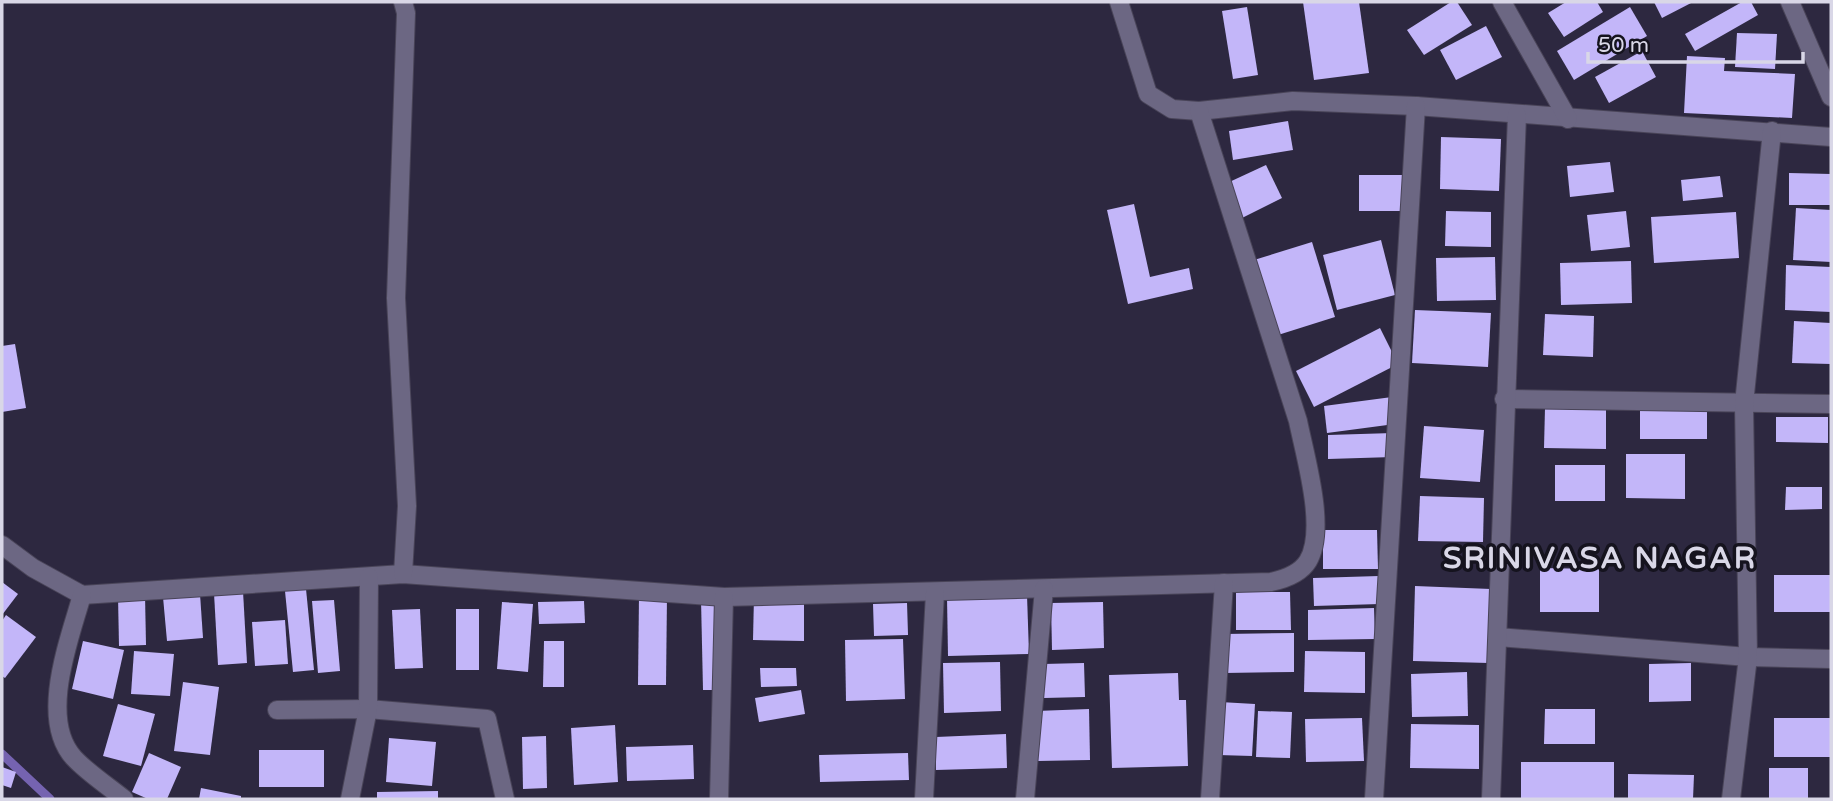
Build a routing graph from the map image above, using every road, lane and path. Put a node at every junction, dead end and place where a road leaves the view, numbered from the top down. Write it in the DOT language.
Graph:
graph roads {
  1 [pos="403,2"];
  2 [pos="1119,2"];
  3 [pos="1502,2"];
  4 [pos="1790,2"];
  5 [pos="1831,97"];
  6 [pos="1416,106"];
  7 [pos="1199,111"];
  8 [pos="1517,115"];
  9 [pos="1568,119"];
  10 [pos="1772,131"];
  11 [pos="1831,137"];
  12 [pos="1504,399"];
  13 [pos="1744,404"];
  14 [pos="1831,404"];
  15 [pos="2,545"];
  16 [pos="402,574"];
  17 [pos="369,577"];
  18 [pos="1224,583"];
  19 [pos="1044,589"];
  20 [pos="935,593"];
  21 [pos="82,596"];
  22 [pos="724,597"];
  23 [pos="1498,637"];
  24 [pos="1748,657"];
  25 [pos="1831,659"];
  26 [pos="368,709"];
  27 [pos="277,710"];
  28 [pos="124,799"];
  29 [pos="350,799"];
  30 [pos="505,799"];
  31 [pos="719,799"];
  32 [pos="924,799"];
  33 [pos="1025,799"];
  34 [pos="1210,799"];
  35 [pos="1374,799"];
  36 [pos="1491,799"];
  37 [pos="1731,799"];
  1 -- 16 [label="street"];
  2 -- 7 [label="street"];
  3 -- 9 [label="street"];
  4 -- 5 [label="street"];
  6 -- 7 [label="street"];
  6 -- 8 [label="street"];
  6 -- 35 [label="street"];
  7 -- 18 [label="street"];
  8 -- 9 [label="street"];
  8 -- 12 [label="street"];
  9 -- 10 [label="street"];
  10 -- 11 [label="street"];
  10 -- 13 [label="street"];
  12 -- 13 [label="street"];
  12 -- 23 [label="street"];
  13 -- 14 [label="street"];
  13 -- 24 [label="street"];
  15 -- 21 [label="street"];
  16 -- 17 [label="street"];
  16 -- 22 [label="street"];
  17 -- 21 [label="street"];
  17 -- 26 [label="street"];
  18 -- 19 [label="street"];
  18 -- 34 [label="street"];
  19 -- 20 [label="street"];
  19 -- 33 [label="street"];
  20 -- 22 [label="street"];
  20 -- 32 [label="street"];
  21 -- 28 [label="street"];
  22 -- 31 [label="street"];
  23 -- 24 [label="street"];
  23 -- 36 [label="street"];
  24 -- 25 [label="street"];
  24 -- 37 [label="street"];
  26 -- 27 [label="street"];
  26 -- 29 [label="street"];
  26 -- 30 [label="street"];
}
